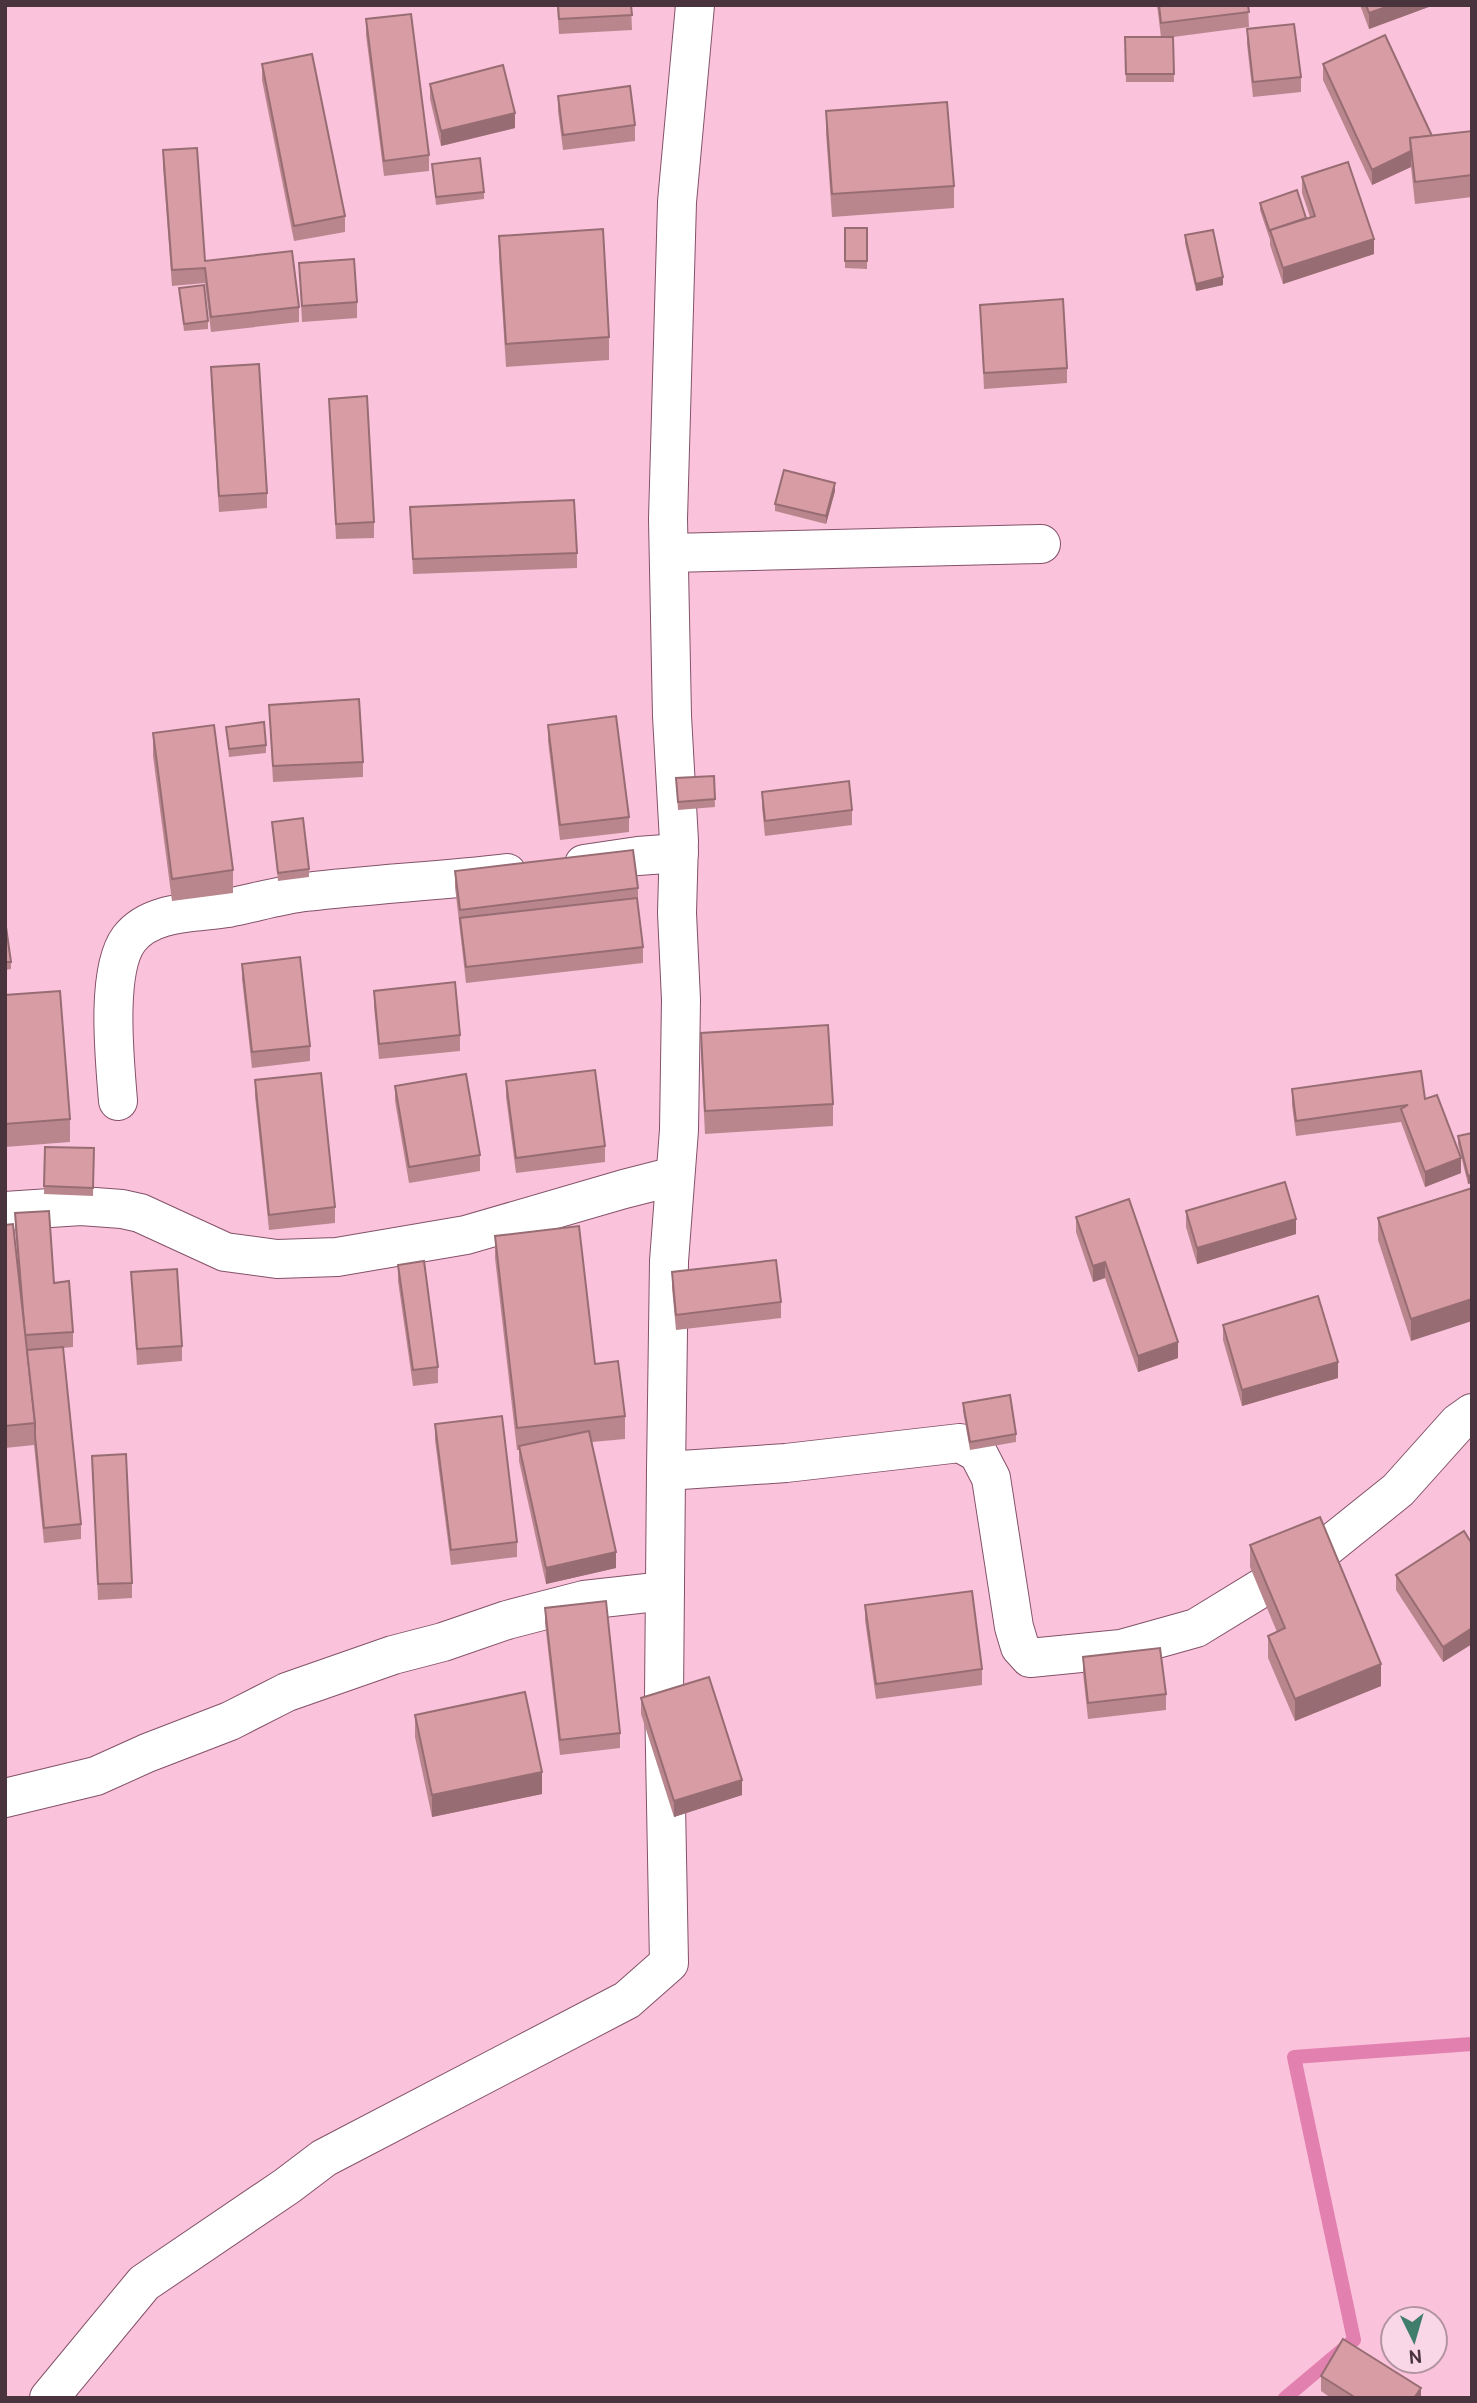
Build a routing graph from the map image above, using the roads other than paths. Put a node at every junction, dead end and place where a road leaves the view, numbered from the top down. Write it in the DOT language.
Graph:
graph roads {
  1 [pos="695,5"];
  2 [pos="1041,544"];
  3 [pos="668,553"];
  4 [pos="679,853"];
  5 [pos="118,1101"];
  6 [pos="675,1176"];
  7 [pos="5,1211"];
  8 [pos="1472,1413"];
  9 [pos="666,1471"];
  10 [pos="665,1591"];
  11 [pos="5,1798"];
  12 [pos="48,2398"];
  1 -- 3 [label="street"];
  2 -- 3 [label="street"];
  3 -- 4 [label="street"];
  4 -- 5 [label="street"];
  4 -- 6 [label="street"];
  6 -- 7 [label="street"];
  6 -- 9 [label="street"];
  8 -- 9 [label="street"];
  9 -- 10 [label="street"];
  10 -- 11 [label="street"];
  10 -- 12 [label="street"];
}
